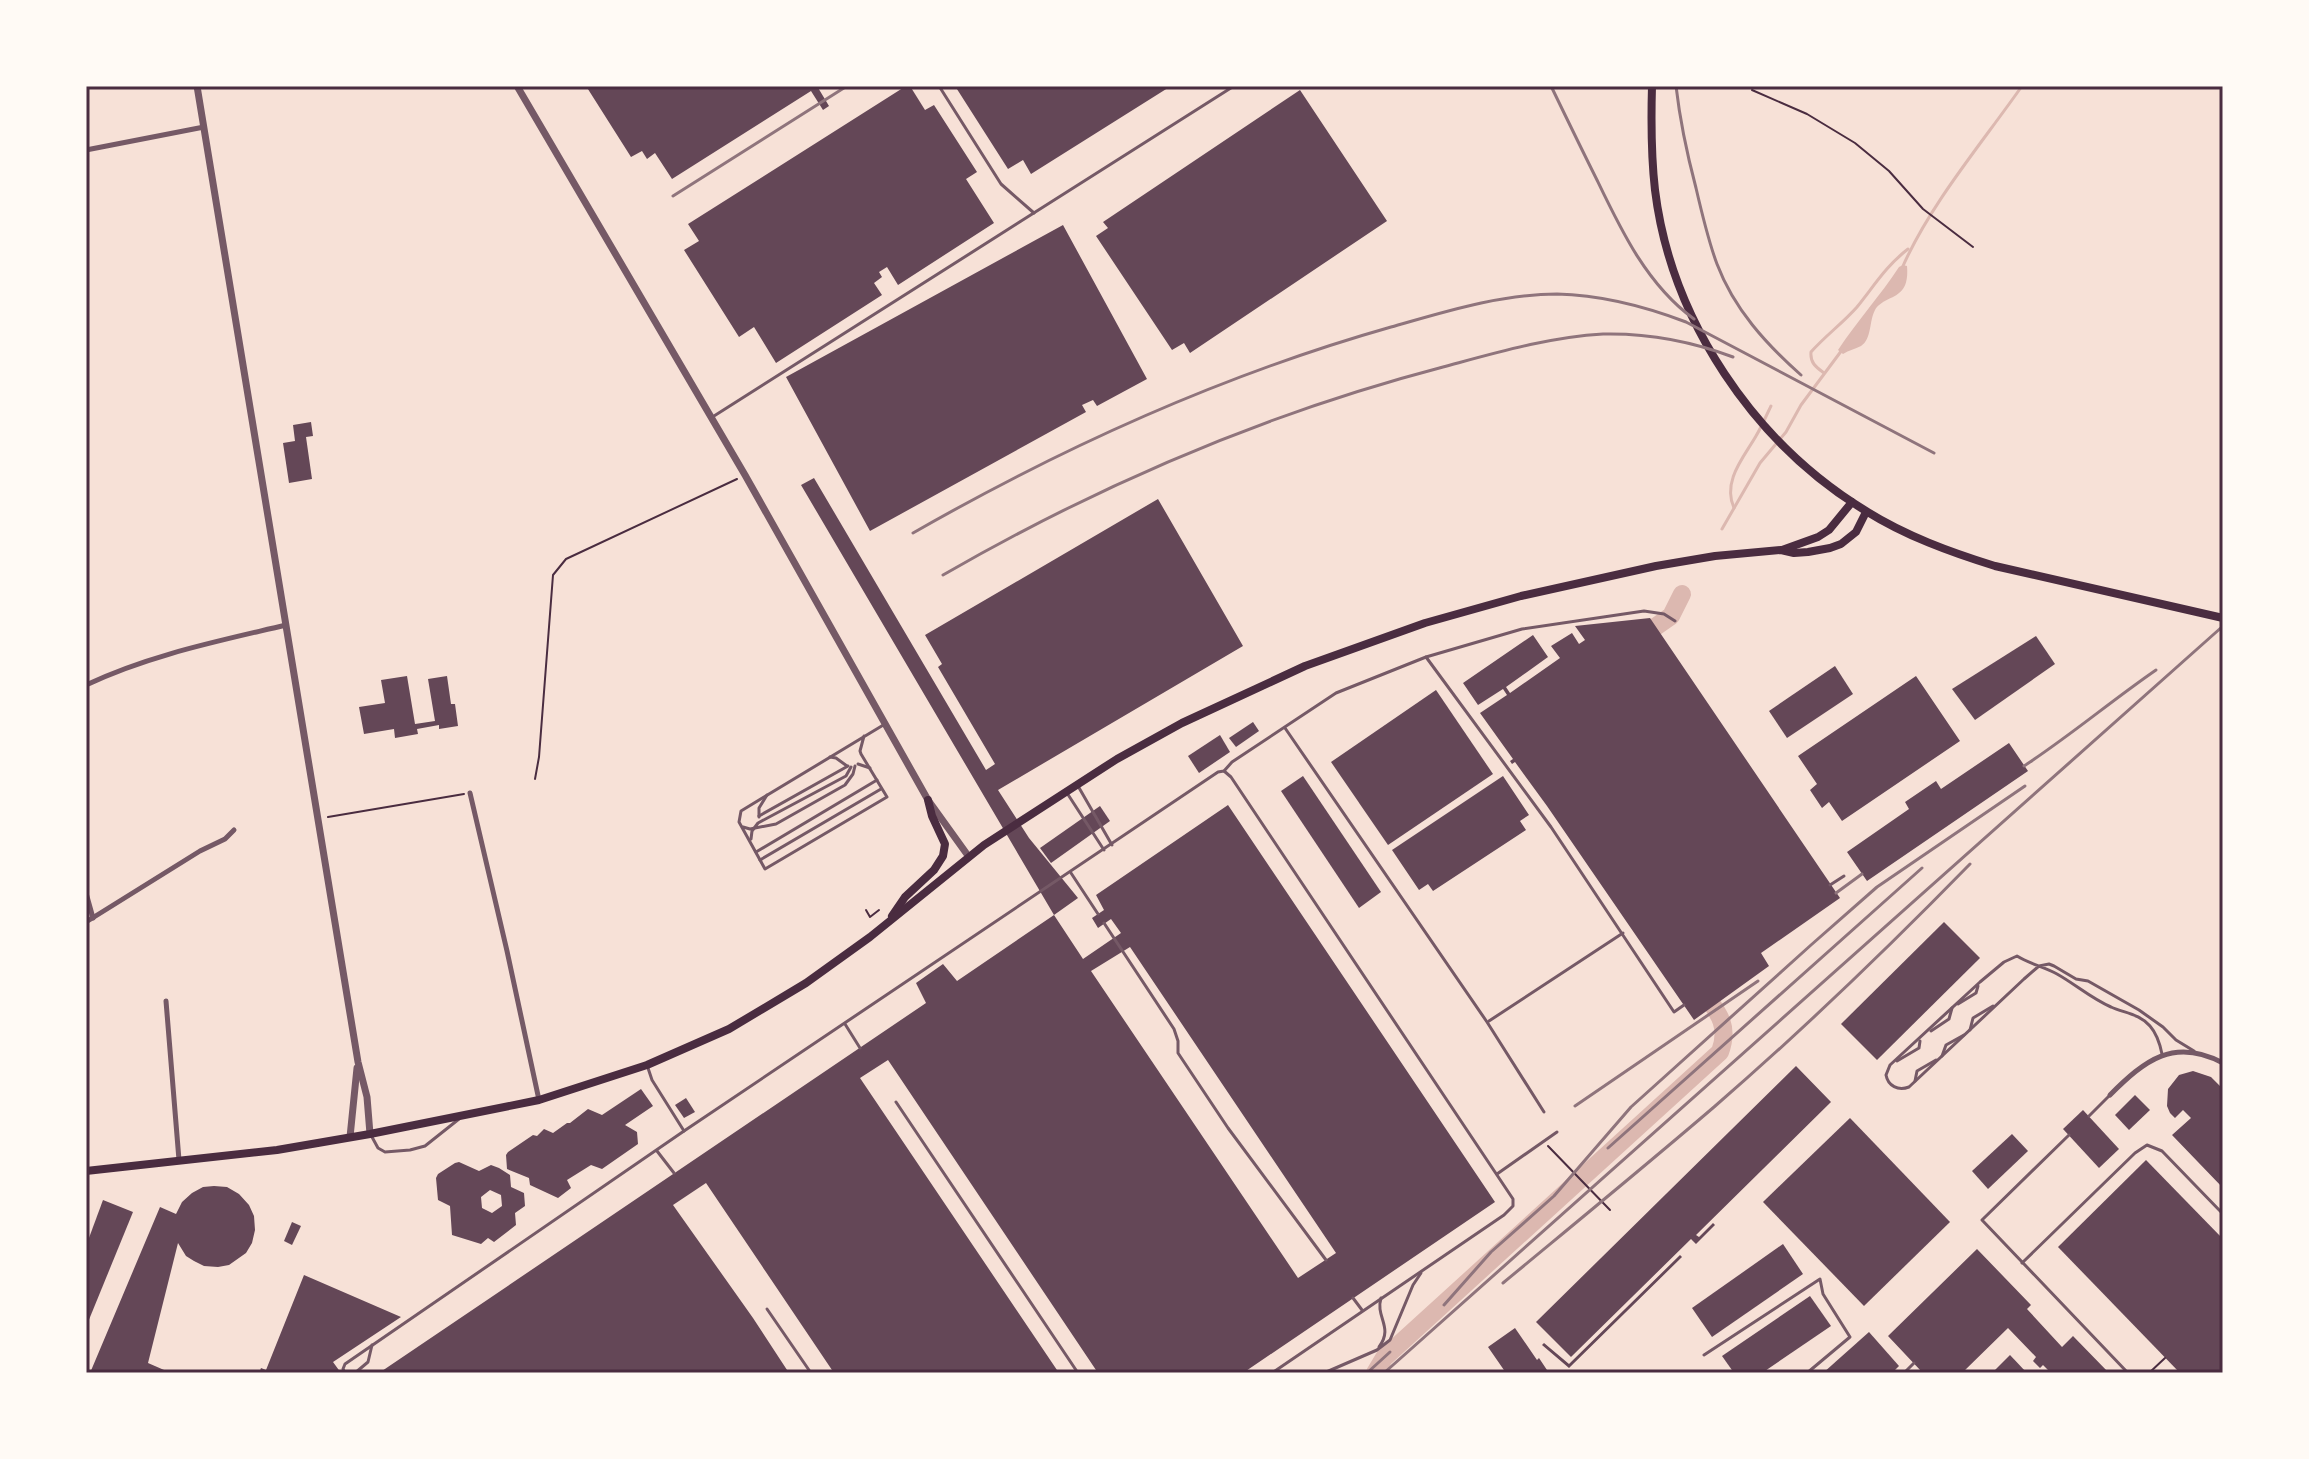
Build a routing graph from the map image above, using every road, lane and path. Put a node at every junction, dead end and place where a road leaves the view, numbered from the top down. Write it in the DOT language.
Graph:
graph roads {
  1 [pos="197,86"];
  2 [pos="517,86"];
  3 [pos="939,86"];
  4 [pos="1234,86"];
  5 [pos="1652,86"];
  6 [pos="1752,90"];
  7 [pos="204,127"];
  8 [pos="86,150"];
  9 [pos="1034,213"];
  10 [pos="1973,247"];
  11 [pos="712,418"];
  12 [pos="745,475"];
  13 [pos="1852,502"];
  14 [pos="1866,512"];
  15 [pos="1781,550"];
  16 [pos="2223,618"];
  17 [pos="1675,621"];
  18 [pos="287,625"];
  19 [pos="1426,657"];
  20 [pos="86,685"];
  21 [pos="885,724"];
  22 [pos="1285,728"];
  23 [pos="864,736"];
  24 [pos="846,747"];
  25 [pos="861,753"];
  26 [pos="830,757"];
  27 [pos="841,761"];
  28 [pos="853,766"];
  29 [pos="870,768"];
  30 [pos="1224,771"];
  31 [pos="535,779"];
  32 [pos="877,780"];
  33 [pos="1077,785"];
  34 [pos="882,788"];
  35 [pos="770,792"];
  36 [pos="1066,792"];
  37 [pos="470,793"];
  38 [pos="928,800"];
  39 [pos="747,808"];
  40 [pos="759,815"];
  41 [pos="319,820"];
  42 [pos="758,823"];
  43 [pos="743,827"];
  44 [pos="754,828"];
  45 [pos="234,830"];
  46 [pos="751,843"];
  47 [pos="1112,845"];
  48 [pos="1104,850"];
  49 [pos="756,852"];
  50 [pos="969,857"];
  51 [pos="760,860"];
  52 [pos="1071,873"];
  53 [pos="1844,876"];
  54 [pos="1830,885"];
  55 [pos="86,893"];
  56 [pos="866,910"];
  57 [pos="879,910"];
  58 [pos="1098,914"];
  59 [pos="93,918"];
  60 [pos="889,921"];
  61 [pos="86,922"];
  62 [pos="1104,923"];
  63 [pos="1623,933"];
  64 [pos="2039,966"];
  65 [pos="166,1001"];
  66 [pos="1684,1005"];
  67 [pos="1487,1022"];
  68 [pos="845,1024"];
  69 [pos="2176,1040"];
  70 [pos="860,1048"];
  71 [pos="2194,1051"];
  72 [pos="2173,1053"];
  73 [pos="2162,1055"];
  74 [pos="358,1062"];
  75 [pos="2223,1063"];
  76 [pos="647,1065"];
  77 [pos="2110,1095"];
  78 [pos="539,1100"];
  79 [pos="896,1102"];
  80 [pos="1544,1112"];
  81 [pos="463,1116"];
  82 [pos="2089,1116"];
  83 [pos="684,1131"];
  84 [pos="1557,1132"];
  85 [pos="370,1134"];
  86 [pos="2069,1135"];
  87 [pos="350,1137"];
  88 [pos="1542,1139"];
  89 [pos="657,1151"];
  90 [pos="179,1161"];
  91 [pos="86,1171"];
  92 [pos="674,1173"];
  93 [pos="1497,1174"];
  94 [pos="1610,1210"];
  95 [pos="2223,1214"];
  96 [pos="1326,1260"];
  97 [pos="2022,1263"];
  98 [pos="1423,1270"];
  99 [pos="1353,1298"];
  100 [pos="1381,1298"];
  101 [pos="767,1309"];
  102 [pos="1362,1310"];
  103 [pos="372,1345"];
  104 [pos="1377,1350"];
  105 [pos="1704,1355"];
  106 [pos="2165,1358"];
  107 [pos="1914,1363"];
  108 [pos="345,1373"];
  109 [pos="355,1373"];
  110 [pos="811,1373"];
  111 [pos="1078,1373"];
  112 [pos="1272,1373"];
  113 [pos="1324,1373"];
  114 [pos="1807,1373"];
  115 [pos="1904,1373"];
  116 [pos="2128,1373"];
  117 [pos="2149,1373"];
  1 -- 7 [label="street"];
  2 -- 11 [label="street"];
  3 -- 9 [label="lane"];
  4 -- 9 [label="lane"];
  5 -- 13 [label="main road"];
  6 -- 10 [label="path"];
  7 -- 8 [label="street"];
  7 -- 18 [label="street"];
  9 -- 11 [label="lane"];
  11 -- 12 [label="street"];
  12 -- 21 [label="street"];
  12 -- 31 [label="path"];
  13 -- 14 [label="main road"];
  13 -- 15 [label="main road"];
  14 -- 15 [label="main road"];
  14 -- 16 [label="main road"];
  15 -- 33 [label="main road"];
  17 -- 19 [label="lane"];
  18 -- 20 [label="street"];
  18 -- 41 [label="street"];
  19 -- 22 [label="lane"];
  19 -- 63 [label="lane"];
  21 -- 23 [label="lane"];
  21 -- 38 [label="street"];
  22 -- 30 [label="lane"];
  22 -- 67 [label="lane"];
  23 -- 24 [label="lane"];
  23 -- 25 [label="lane"];
  24 -- 25 [label="lane"];
  24 -- 26 [label="lane"];
  24 -- 27 [label="lane"];
  25 -- 28 [label="lane"];
  25 -- 29 [label="lane"];
  26 -- 27 [label="lane"];
  26 -- 35 [label="lane"];
  27 -- 28 [label="lane"];
  28 -- 29 [label="lane"];
  28 -- 40 [label="lane"];
  28 -- 42 [label="lane"];
  28 -- 44 [label="lane"];
  29 -- 32 [label="lane"];
  30 -- 47 [label="lane"];
  30 -- 93 [label="lane"];
  32 -- 34 [label="lane"];
  32 -- 49 [label="lane"];
  33 -- 36 [label="main road"];
  33 -- 47 [label="lane"];
  34 -- 51 [label="lane"];
  34 -- 51 [label="lane"];
  35 -- 39 [label="lane"];
  35 -- 40 [label="lane"];
  36 -- 48 [label="lane"];
  36 -- 50 [label="main road"];
  37 -- 41 [label="path"];
  37 -- 78 [label="street"];
  38 -- 50 [label="street"];
  38 -- 60 [label="main road"];
  39 -- 40 [label="lane"];
  39 -- 43 [label="lane"];
  40 -- 42 [label="lane"];
  41 -- 74 [label="street"];
  42 -- 44 [label="lane"];
  43 -- 44 [label="lane"];
  43 -- 46 [label="lane"];
  44 -- 46 [label="lane"];
  45 -- 59 [label="street"];
  46 -- 49 [label="lane"];
  47 -- 48 [label="lane"];
  48 -- 52 [label="lane"];
  49 -- 51 [label="lane"];
  50 -- 60 [label="main road"];
  52 -- 58 [label="lane"];
  52 -- 68 [label="lane"];
  53 -- 54 [label="lane"];
  55 -- 59 [label="street"];
  56 -- 57 [label="path"];
  59 -- 61 [label="street"];
  60 -- 76 [label="main road"];
  62 -- 96 [label="lane"];
  63 -- 66 [label="lane"];
  63 -- 67 [label="lane"];
  64 -- 64 [label="lane"];
  64 -- 69 [label="lane"];
  64 -- 73 [label="lane"];
  65 -- 90 [label="street"];
  67 -- 80 [label="lane"];
  68 -- 70 [label="lane"];
  68 -- 83 [label="lane"];
  69 -- 71 [label="lane"];
  69 -- 72 [label="lane"];
  71 -- 72 [label="street"];
  71 -- 75 [label="street"];
  72 -- 73 [label="street"];
  73 -- 77 [label="street"];
  74 -- 85 [label="street"];
  74 -- 87 [label="street"];
  76 -- 78 [label="main road"];
  76 -- 83 [label="lane"];
  77 -- 82 [label="lane"];
  78 -- 81 [label="main road"];
  79 -- 111 [label="lane"];
  81 -- 85 [label="main road"];
  81 -- 85 [label="lane"];
  83 -- 89 [label="lane"];
  84 -- 93 [label="lane"];
  85 -- 87 [label="main road"];
  86 -- 97 [label="lane"];
  87 -- 90 [label="main road"];
  88 -- 94 [label="path"];
  89 -- 92 [label="lane"];
  89 -- 103 [label="lane"];
  90 -- 91 [label="main road"];
  93 -- 98 [label="lane"];
  95 -- 97 [label="lane"];
  97 -- 116 [label="lane"];
  98 -- 100 [label="lane"];
  98 -- 104 [label="lane"];
  99 -- 102 [label="lane"];
  100 -- 102 [label="lane"];
  100 -- 104 [label="lane"];
  101 -- 110 [label="lane"];
  102 -- 112 [label="lane"];
  103 -- 108 [label="lane"];
  103 -- 109 [label="lane"];
  104 -- 113 [label="lane"];
  105 -- 114 [label="lane"];
  106 -- 117 [label="path"];
  107 -- 115 [label="lane"];
}
